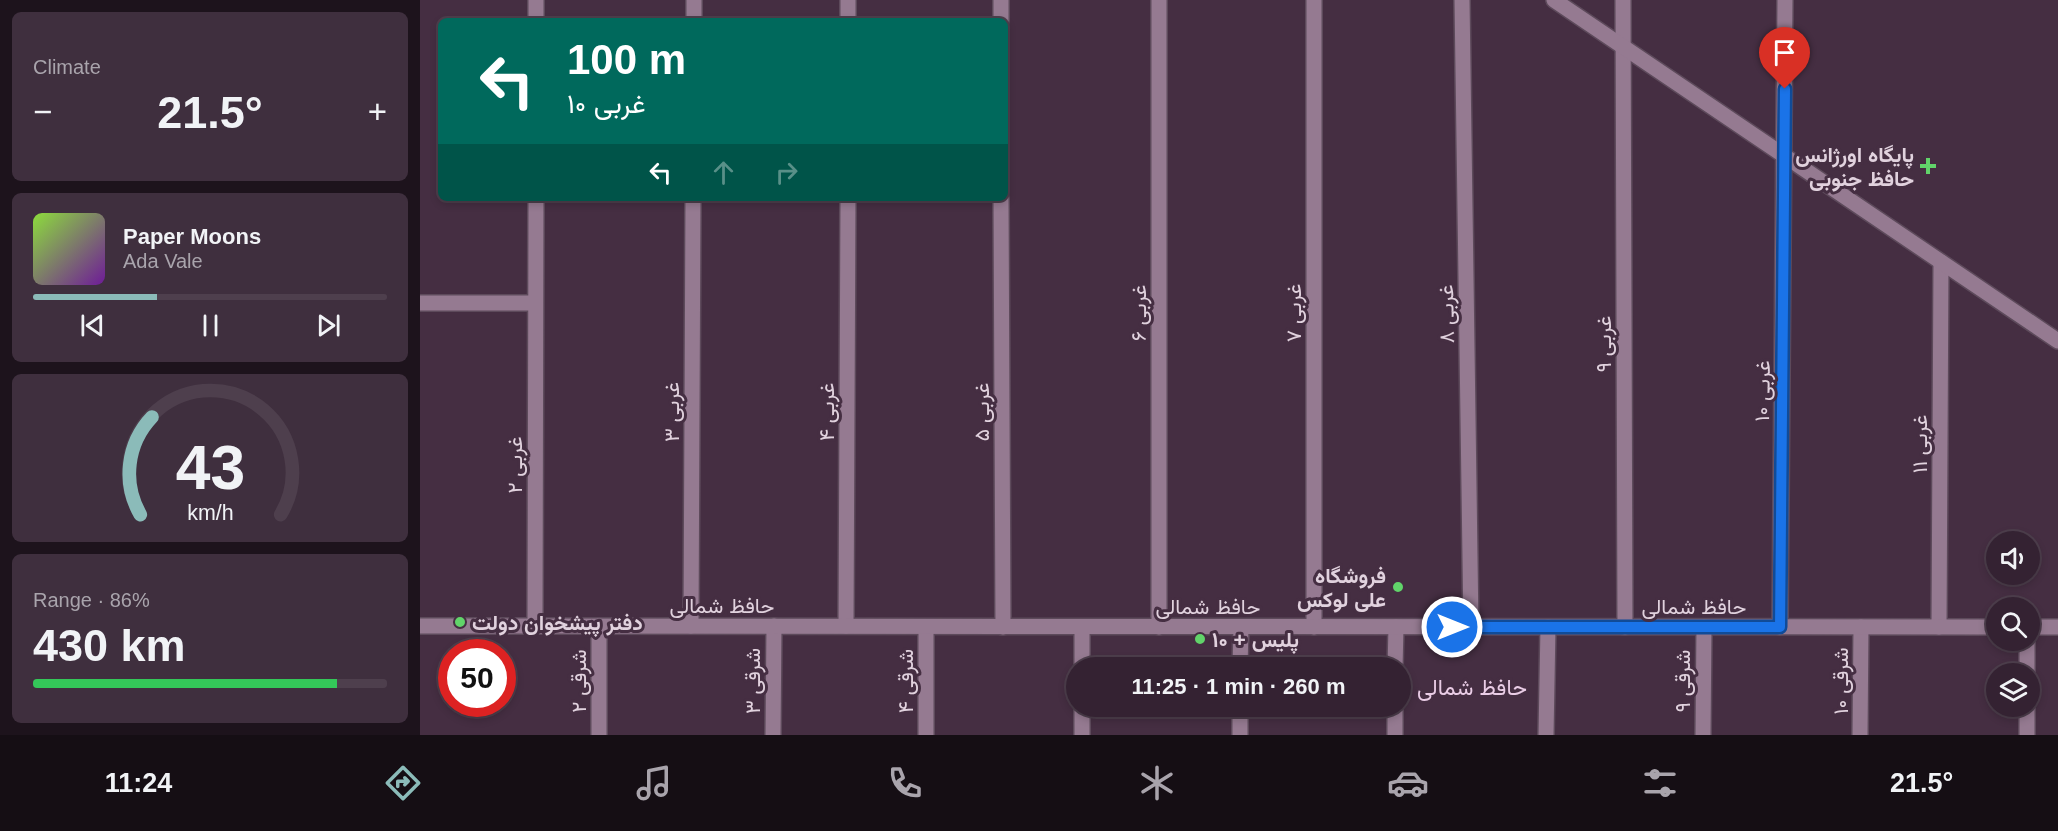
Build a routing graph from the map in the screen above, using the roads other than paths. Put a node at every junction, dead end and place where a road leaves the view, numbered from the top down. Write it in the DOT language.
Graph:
graph roads {
  1 [pos="536,0"];
  2 [pos="694,0"];
  3 [pos="848,0"];
  4 [pos="1001,0"];
  5 [pos="1159,0"];
  6 [pos="1314,0"];
  7 [pos="1462,0"];
  8 [pos="1554,0"];
  9 [pos="1623,0"];
  10 [pos="1785,0"];
  11 [pos="536,18"];
  12 [pos="694,18"];
  13 [pos="848,18"];
  14 [pos="1001,18"];
  15 [pos="1624,54"];
  16 [pos="1785,155"];
  17 [pos="536,201"];
  18 [pos="693,201"];
  19 [pos="848,201"];
  20 [pos="1001,201"];
  21 [pos="1941,262"];
  22 [pos="420,303"];
  23 [pos="536,303"];
  24 [pos="2058,341"];
  25 [pos="420,626"];
  26 [pos="536,626"];
  27 [pos="599,626"];
  28 [pos="692,626"];
  29 [pos="774,626"];
  30 [pos="846,626"];
  31 [pos="926,627"];
  32 [pos="1003,627"];
  33 [pos="1082,627"];
  34 [pos="1159,627"];
  35 [pos="1241,627"];
  36 [pos="1314,627"];
  37 [pos="1395,627"];
  38 [pos="1471,627"];
  39 [pos="1548,627"];
  40 [pos="1625,627"];
  41 [pos="1704,627"];
  42 [pos="1780,627"];
  43 [pos="1861,627"];
  44 [pos="1940,627"];
  45 [pos="1986,627"];
  46 [pos="2040,627"];
  47 [pos="2058,627"];
  48 [pos="1082,657"];
  49 [pos="1240,657"];
  50 [pos="1395,657"];
  51 [pos="1082,717"];
  52 [pos="1240,717"];
  53 [pos="1395,717"];
  54 [pos="2027,717"];
  55 [pos="599,735"];
  56 [pos="773,735"];
  57 [pos="926,735"];
  58 [pos="1082,735"];
  59 [pos="1240,735"];
  60 [pos="1395,735"];
  61 [pos="1546,735"];
  62 [pos="1703,735"];
  63 [pos="1860,735"];
  64 [pos="2027,735"];
  1 -- 11 [label="street"];
  2 -- 12 [label="street"];
  3 -- 13 [label="street"];
  4 -- 14 [label="street"];
  5 -- 34 [label="street, ۶ غربی"];
  6 -- 36 [label="street, ۷ غربی"];
  7 -- 38 [label="street, ۸ غربی"];
  8 -- 15 [label="street"];
  9 -- 15 [label="street"];
  10 -- 16 [label="street"];
  15 -- 16 [label="street"];
  15 -- 40 [label="street, ۹ غربی"];
  16 -- 21 [label="street"];
  16 -- 42 [label="street, ۱۰ غربی"];
  17 -- 23 [label="street"];
  18 -- 28 [label="street, ۳ غربی"];
  19 -- 30 [label="street, ۴ غربی"];
  20 -- 32 [label="street, ۵ غربی"];
  21 -- 24 [label="street"];
  21 -- 44 [label="street, ۱۱ غربی"];
  22 -- 23 [label="street"];
  23 -- 26 [label="street, ۲ غربی"];
  25 -- 26 [label="street, حافظ شمالی"];
  26 -- 27 [label="street, حافظ شمالی"];
  27 -- 28 [label="street, حافظ شمالی"];
  27 -- 55 [label="street, ۲ شرقی"];
  28 -- 29 [label="street, حافظ شمالی"];
  29 -- 30 [label="street, حافظ شمالی"];
  29 -- 56 [label="street, ۳ شرقی"];
  30 -- 31 [label="street, حافظ شمالی"];
  31 -- 32 [label="street, حافظ شمالی"];
  31 -- 57 [label="street, ۴ شرقی"];
  32 -- 33 [label="street, حافظ شمالی"];
  33 -- 34 [label="street, حافظ شمالی"];
  33 -- 48 [label="street"];
  34 -- 35 [label="street, حافظ شمالی"];
  35 -- 36 [label="street, حافظ شمالی"];
  35 -- 49 [label="street"];
  36 -- 37 [label="street, حافظ شمالی"];
  37 -- 38 [label="street, حافظ شمالی"];
  37 -- 50 [label="street"];
  38 -- 39 [label="street, حافظ شمالی"];
  39 -- 40 [label="street, حافظ شمالی"];
  39 -- 61 [label="street"];
  40 -- 41 [label="street, حافظ شمالی"];
  41 -- 42 [label="street, حافظ شمالی"];
  41 -- 62 [label="street, شرقی ۹"];
  42 -- 43 [label="street, حافظ شمالی"];
  43 -- 44 [label="street, حافظ شمالی"];
  43 -- 63 [label="street, شرقی ۱۰"];
  44 -- 45 [label="street, حافظ شمالی"];
  46 -- 47 [label="street"];
  51 -- 58 [label="street"];
  52 -- 59 [label="street"];
  53 -- 60 [label="street"];
  54 -- 64 [label="street"];
}
